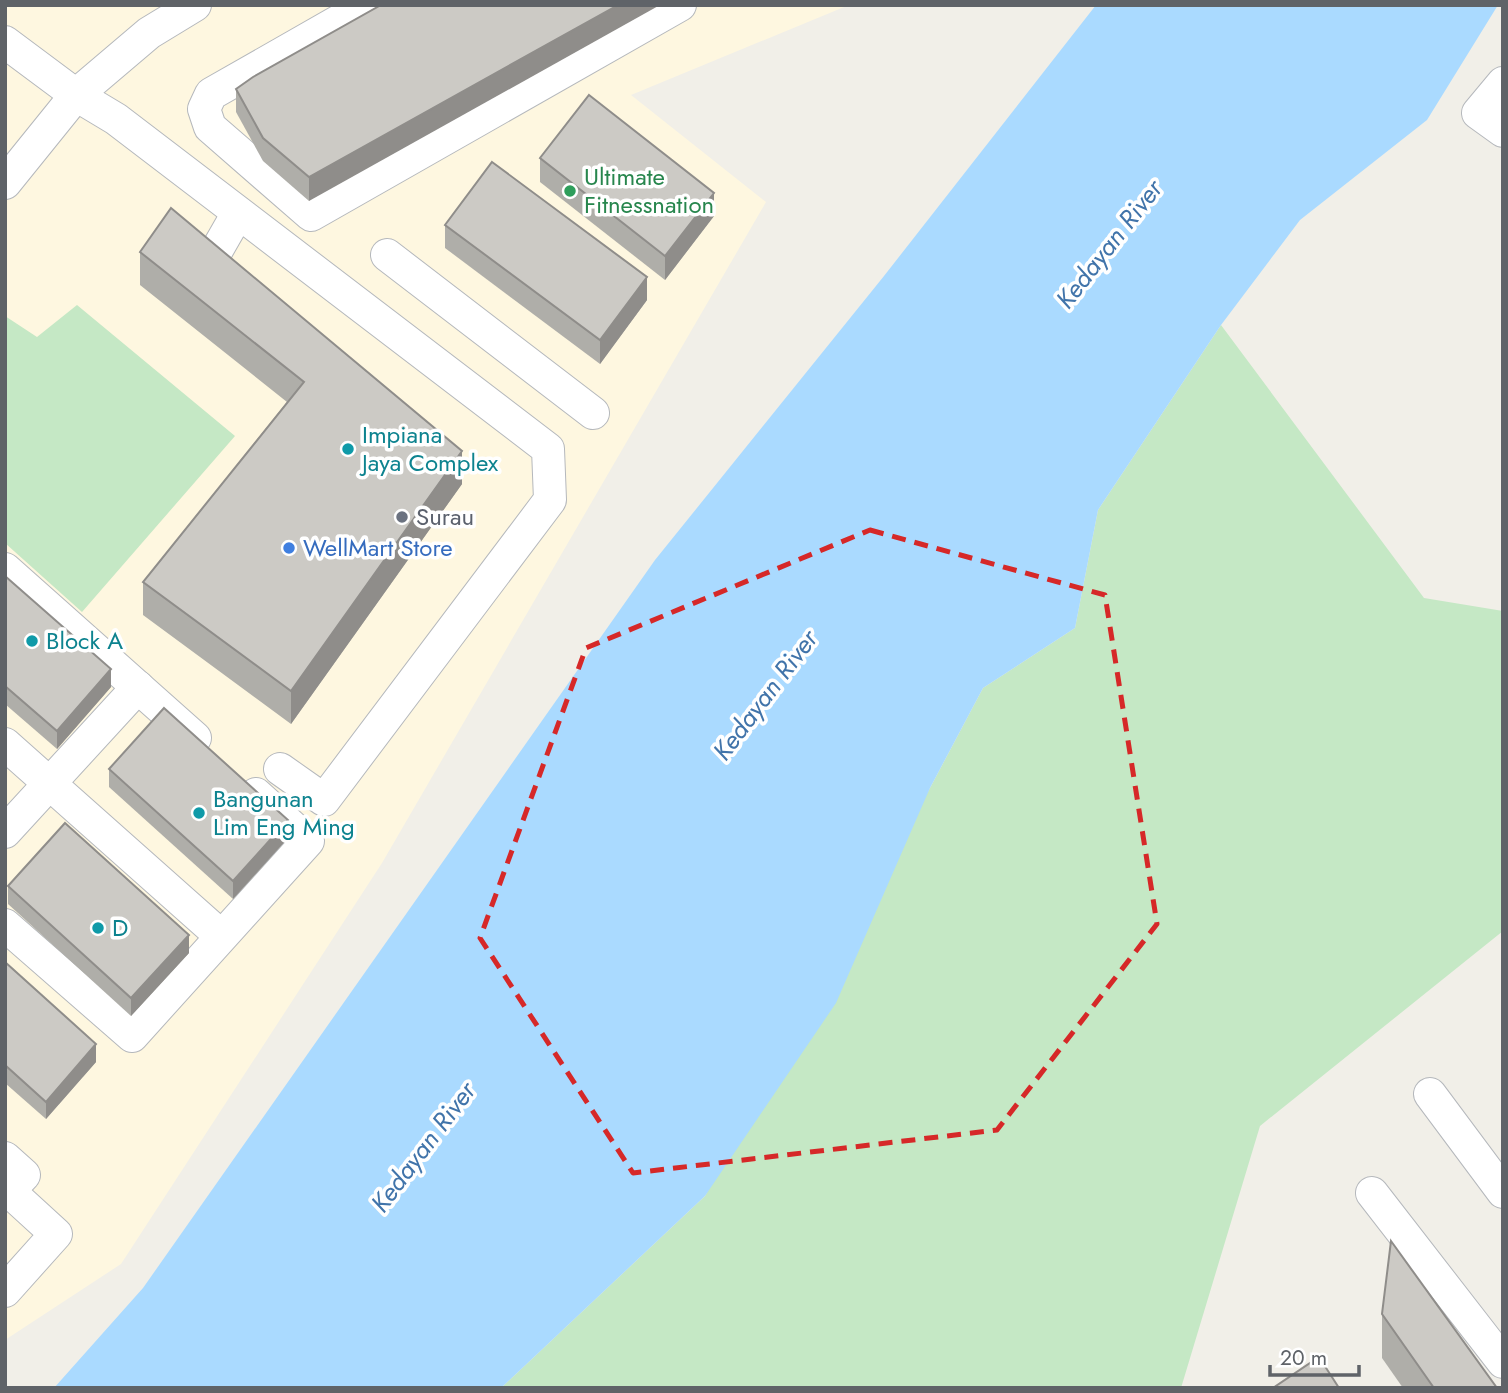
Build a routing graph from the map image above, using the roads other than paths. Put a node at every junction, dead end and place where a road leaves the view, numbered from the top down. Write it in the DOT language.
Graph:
graph roads {
  1 [pos="367,5"];
  2 [pos="680,5"];
  3 [pos="184,8"];
  4 [pos="5,42"];
  5 [pos="1503,83"];
  6 [pos="76,95"];
  7 [pos="1490,122"];
  8 [pos="10,166"];
  9 [pos="238,213"];
  10 [pos="310,215"];
  11 [pos="282,245"];
  12 [pos="214,255"];
  13 [pos="387,255"];
  14 [pos="593,413"];
  15 [pos="5,569"];
  16 [pos="138,687"];
  17 [pos="5,744"];
  18 [pos="280,769"];
  19 [pos="49,783"];
  20 [pos="5,832"];
  21 [pos="5,925"];
  22 [pos="221,936"];
  23 [pos="1430,1094"];
  24 [pos="5,1157"];
  25 [pos="1503,1192"];
  26 [pos="7,1193"];
  27 [pos="1372,1193"];
  28 [pos="5,1291"];
  29 [pos="1503,1362"];
  1 -- 10 [label="street"];
  2 -- 10 [label="street"];
  3 -- 6 [label="street"];
  4 -- 6 [label="street"];
  5 -- 7 [label="street"];
  6 -- 8 [label="street"];
  6 -- 9 [label="street"];
  9 -- 11 [label="street"];
  9 -- 12 [label="street"];
  10 -- 11 [label="street"];
  11 -- 18 [label="street"];
  13 -- 14 [label="street"];
  15 -- 16 [label="street"];
  16 -- 19 [label="street"];
  16 -- 22 [label="street"];
  17 -- 19 [label="street"];
  19 -- 20 [label="street"];
  19 -- 22 [label="street"];
  21 -- 22 [label="street"];
  23 -- 25 [label="street"];
  24 -- 26 [label="street"];
  26 -- 28 [label="street"];
  27 -- 29 [label="street"];
}
